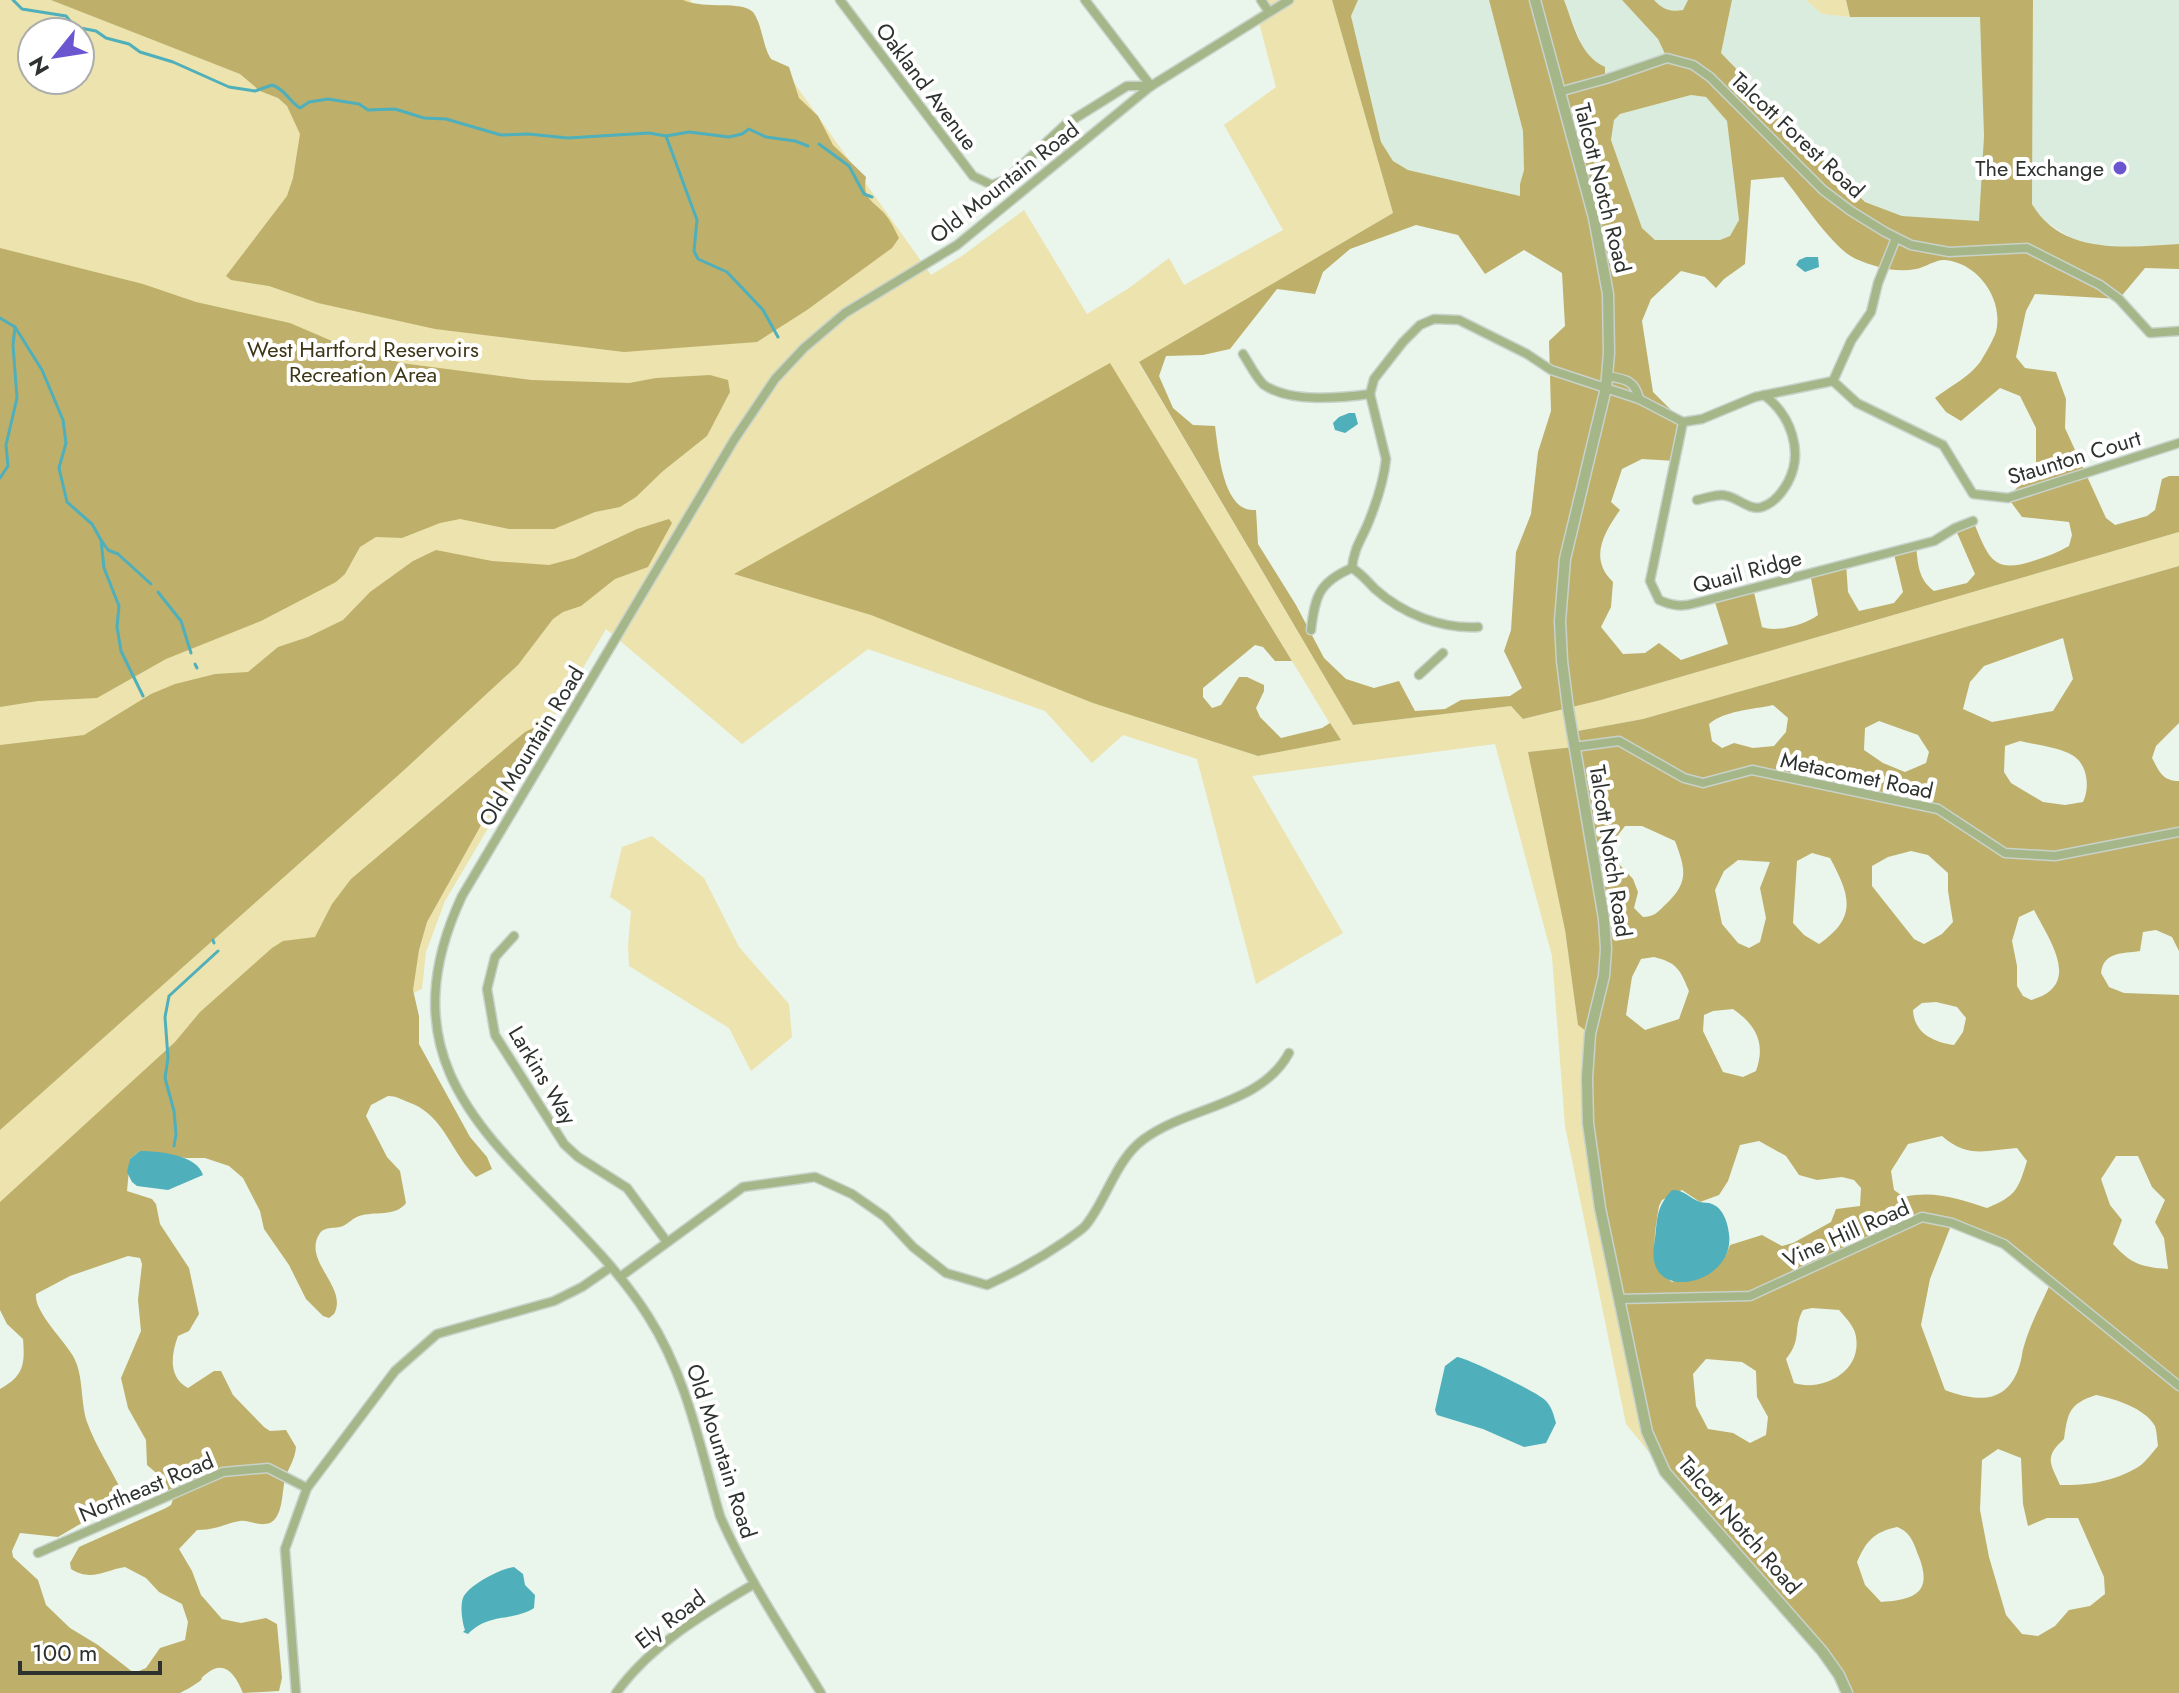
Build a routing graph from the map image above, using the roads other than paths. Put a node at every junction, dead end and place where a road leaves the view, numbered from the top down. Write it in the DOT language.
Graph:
graph roads {
  1 [pos="840,0"];
  2 [pos="1085,0"];
  3 [pos="1261,0"];
  4 [pos="1289,0"];
  5 [pos="1535,0"];
  6 [pos="1269,12"];
  7 [pos="1151,86"];
  8 [pos="1559,92"];
  9 [pos="1896,238"];
  10 [pos="2179,331"];
  11 [pos="1243,354"];
  12 [pos="1833,381"];
  13 [pos="1607,382"];
  14 [pos="1786,389"];
  15 [pos="1370,394"];
  16 [pos="1764,395"];
  17 [pos="1639,399"];
  18 [pos="1782,413"];
  19 [pos="1683,422"];
  20 [pos="2179,443"];
  21 [pos="1697,500"];
  22 [pos="1973,521"];
  23 [pos="1352,568"];
  24 [pos="1478,627"];
  25 [pos="1311,630"];
  26 [pos="1443,653"];
  27 [pos="1419,675"];
  28 [pos="1574,747"];
  29 [pos="2179,832"];
  30 [pos="514,936"];
  31 [pos="1289,1053"];
  32 [pos="667,1242"];
  33 [pos="611,1267"];
  34 [pos="620,1277"];
  35 [pos="1620,1299"];
  36 [pos="2179,1386"];
  37 [pos="307,1488"];
  38 [pos="38,1553"];
  39 [pos="754,1584"];
  40 [pos="296,1693"];
  41 [pos="616,1693"];
  42 [pos="821,1693"];
  43 [pos="1847,1693"];
  1 -- 7 [label="street, Oakland Avenue"];
  2 -- 7 [label="street"];
  3 -- 6 [label="street"];
  4 -- 6 [label="street, Old Mountain Road"];
  5 -- 8 [label="street, Talcott Notch Road"];
  6 -- 7 [label="street, Old Mountain Road"];
  7 -- 33 [label="street, Old Mountain Road"];
  8 -- 9 [label="street, Talcott Forest Road"];
  8 -- 13 [label="street, Talcott Notch Road"];
  9 -- 10 [label="street, Talcott Forest Road"];
  9 -- 12 [label="street"];
  11 -- 15 [label="street"];
  12 -- 14 [label="street"];
  12 -- 20 [label="street, Staunton Court"];
  13 -- 15 [label="street"];
  13 -- 17 [label="street"];
  13 -- 17 [label="street"];
  13 -- 28 [label="street, Talcott Notch Road"];
  14 -- 16 [label="street"];
  14 -- 18 [label="street"];
  15 -- 23 [label="street"];
  16 -- 18 [label="street"];
  16 -- 19 [label="street"];
  17 -- 19 [label="street"];
  18 -- 21 [label="street"];
  19 -- 22 [label="street, Quail Ridge"];
  23 -- 24 [label="street"];
  23 -- 25 [label="street"];
  26 -- 27 [label="street"];
  28 -- 29 [label="street, Metacomet Road"];
  28 -- 35 [label="street, Talcott Notch Road"];
  30 -- 32 [label="street, Larkins Way"];
  31 -- 32 [label="street"];
  32 -- 34 [label="street"];
  33 -- 34 [label="street, Old Mountain Road"];
  33 -- 37 [label="street"];
  34 -- 39 [label="street, Old Mountain Road"];
  35 -- 36 [label="street, Vine Hill Road"];
  35 -- 43 [label="street, Talcott Notch Road"];
  37 -- 38 [label="street, Northeast Road"];
  37 -- 40 [label="street"];
  39 -- 41 [label="street, Ely Road"];
  39 -- 42 [label="street, Old Mountain Road"];
}
